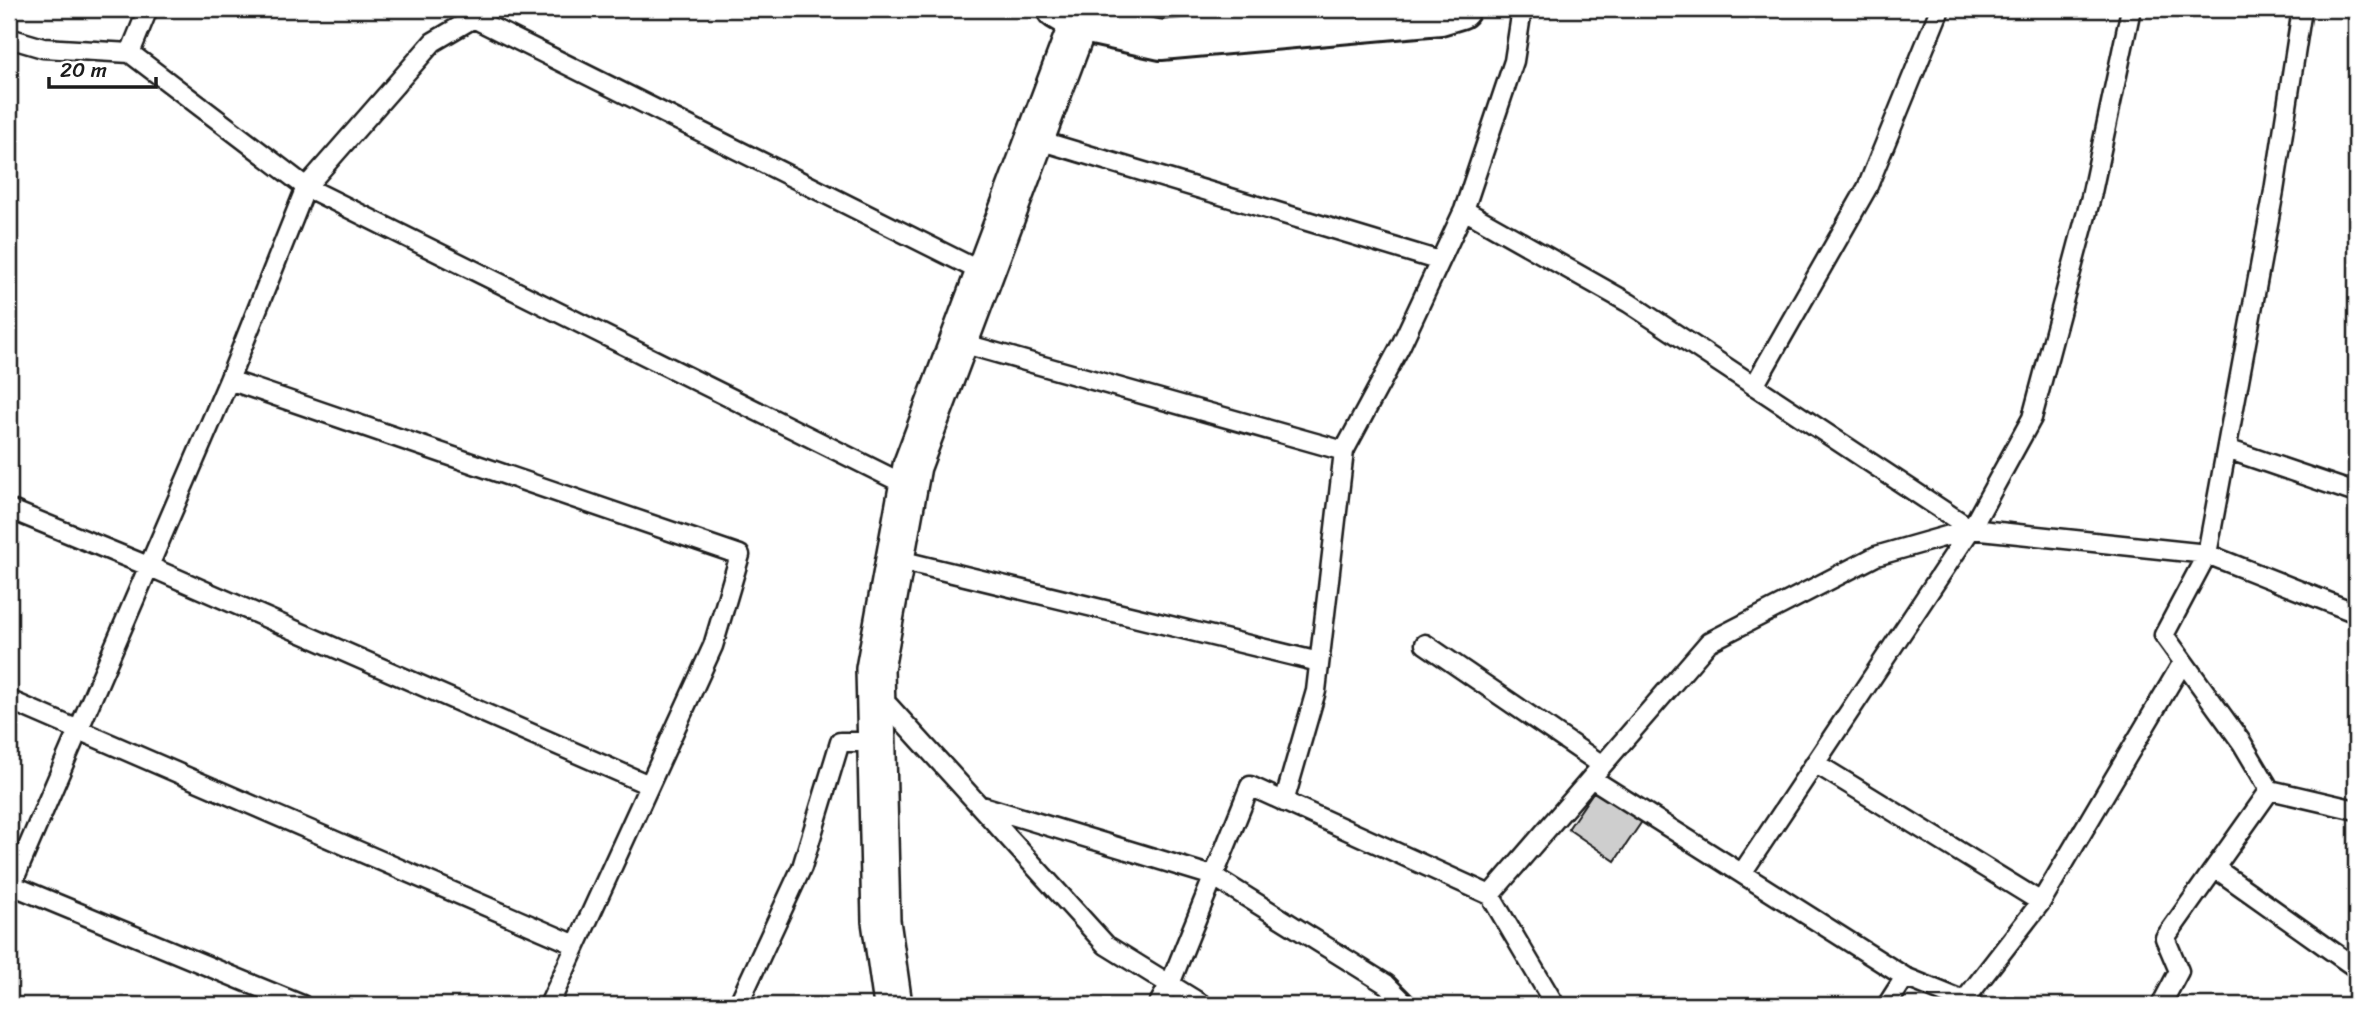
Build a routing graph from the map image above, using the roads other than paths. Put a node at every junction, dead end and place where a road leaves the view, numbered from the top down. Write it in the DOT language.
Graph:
graph roads {
  1 [pos="148,9"];
  2 [pos="489,9"];
  3 [pos="1461,9"];
  4 [pos="1522,9"];
  5 [pos="1940,9"];
  6 [pos="2131,9"];
  7 [pos="2302,9"];
  8 [pos="1073,13"];
  9 [pos="473,18"];
  10 [pos="9,38"];
  11 [pos="130,53"];
  12 [pos="1035,139"];
  13 [pos="306,187"];
  14 [pos="1464,210"];
  15 [pos="1440,261"];
  16 [pos="984,273"];
  17 [pos="958,342"];
  18 [pos="229,380"];
  19 [pos="1754,386"];
  20 [pos="2227,449"];
  21 [pos="1344,451"];
  22 [pos="908,486"];
  23 [pos="2356,493"];
  24 [pos="9,509"];
  25 [pos="1971,529"];
  26 [pos="2207,554"];
  27 [pos="895,559"];
  28 [pos="148,566"];
  29 [pos="2356,613"];
  30 [pos="1425,644"];
  31 [pos="1319,662"];
  32 [pos="2183,662"];
  33 [pos="9,699"];
  34 [pos="876,703"];
  35 [pos="78,730"];
  36 [pos="877,742"];
  37 [pos="1815,763"];
  38 [pos="1597,771"];
  39 [pos="649,785"];
  40 [pos="2270,790"];
  41 [pos="1284,802"];
  42 [pos="979,805"];
  43 [pos="2356,810"];
  44 [pos="2215,868"];
  45 [pos="1742,873"];
  46 [pos="1213,876"];
  47 [pos="10,887"];
  48 [pos="1490,895"];
  49 [pos="2040,902"];
  50 [pos="576,945"];
  51 [pos="2356,968"];
  52 [pos="1905,977"];
  53 [pos="1170,984"];
  54 [pos="302,1005"];
  55 [pos="549,1005"];
  56 [pos="738,1005"];
  57 [pos="893,1005"];
  58 [pos="1158,1005"];
  59 [pos="1203,1005"];
  60 [pos="1407,1005"];
  61 [pos="1555,1005"];
  62 [pos="1886,1005"];
  63 [pos="2161,1005"];
  1 -- 11 [label="lane"];
  2 -- 9 [label="lane"];
  3 -- 8 [label="street"];
  4 -- 14 [label="lane"];
  5 -- 19 [label="lane"];
  6 -- 25 [label="lane"];
  7 -- 20 [label="lane"];
  8 -- 12 [label="street"];
  9 -- 13 [label="lane"];
  9 -- 16 [label="lane"];
  10 -- 11 [label="lane"];
  11 -- 13 [label="lane"];
  12 -- 15 [label="lane"];
  12 -- 16 [label="street"];
  13 -- 18 [label="lane"];
  13 -- 22 [label="lane"];
  14 -- 15 [label="lane"];
  14 -- 19 [label="lane"];
  15 -- 21 [label="lane"];
  16 -- 17 [label="street"];
  17 -- 21 [label="lane"];
  17 -- 22 [label="street"];
  18 -- 28 [label="lane"];
  18 -- 39 [label="lane"];
  19 -- 25 [label="lane"];
  20 -- 23 [label="lane"];
  20 -- 26 [label="lane"];
  21 -- 31 [label="lane"];
  22 -- 27 [label="street"];
  24 -- 28 [label="lane"];
  25 -- 26 [label="lane"];
  25 -- 37 [label="lane"];
  25 -- 38 [label="lane"];
  26 -- 29 [label="lane"];
  26 -- 32 [label="lane"];
  27 -- 31 [label="lane"];
  27 -- 34 [label="street"];
  28 -- 35 [label="lane"];
  28 -- 39 [label="lane"];
  30 -- 38 [label="lane"];
  31 -- 41 [label="lane"];
  32 -- 40 [label="lane"];
  32 -- 49 [label="lane"];
  33 -- 35 [label="lane"];
  34 -- 36 [label="street"];
  34 -- 42 [label="lane"];
  35 -- 47 [label="lane"];
  35 -- 50 [label="lane"];
  36 -- 56 [label="lane"];
  36 -- 57 [label="street"];
  37 -- 45 [label="lane"];
  37 -- 49 [label="lane"];
  38 -- 45 [label="lane"];
  38 -- 48 [label="lane"];
  39 -- 50 [label="lane"];
  40 -- 43 [label="lane"];
  40 -- 44 [label="lane"];
  41 -- 46 [label="lane"];
  41 -- 48 [label="lane"];
  42 -- 46 [label="lane"];
  42 -- 53 [label="lane"];
  44 -- 51 [label="lane"];
  44 -- 63 [label="lane"];
  45 -- 52 [label="lane"];
  46 -- 53 [label="lane"];
  46 -- 60 [label="lane"];
  47 -- 54 [label="lane"];
  48 -- 61 [label="lane"];
  49 -- 52 [label="lane"];
  50 -- 55 [label="lane"];
  52 -- 62 [label="lane"];
  53 -- 58 [label="lane"];
  53 -- 59 [label="lane"];
}
